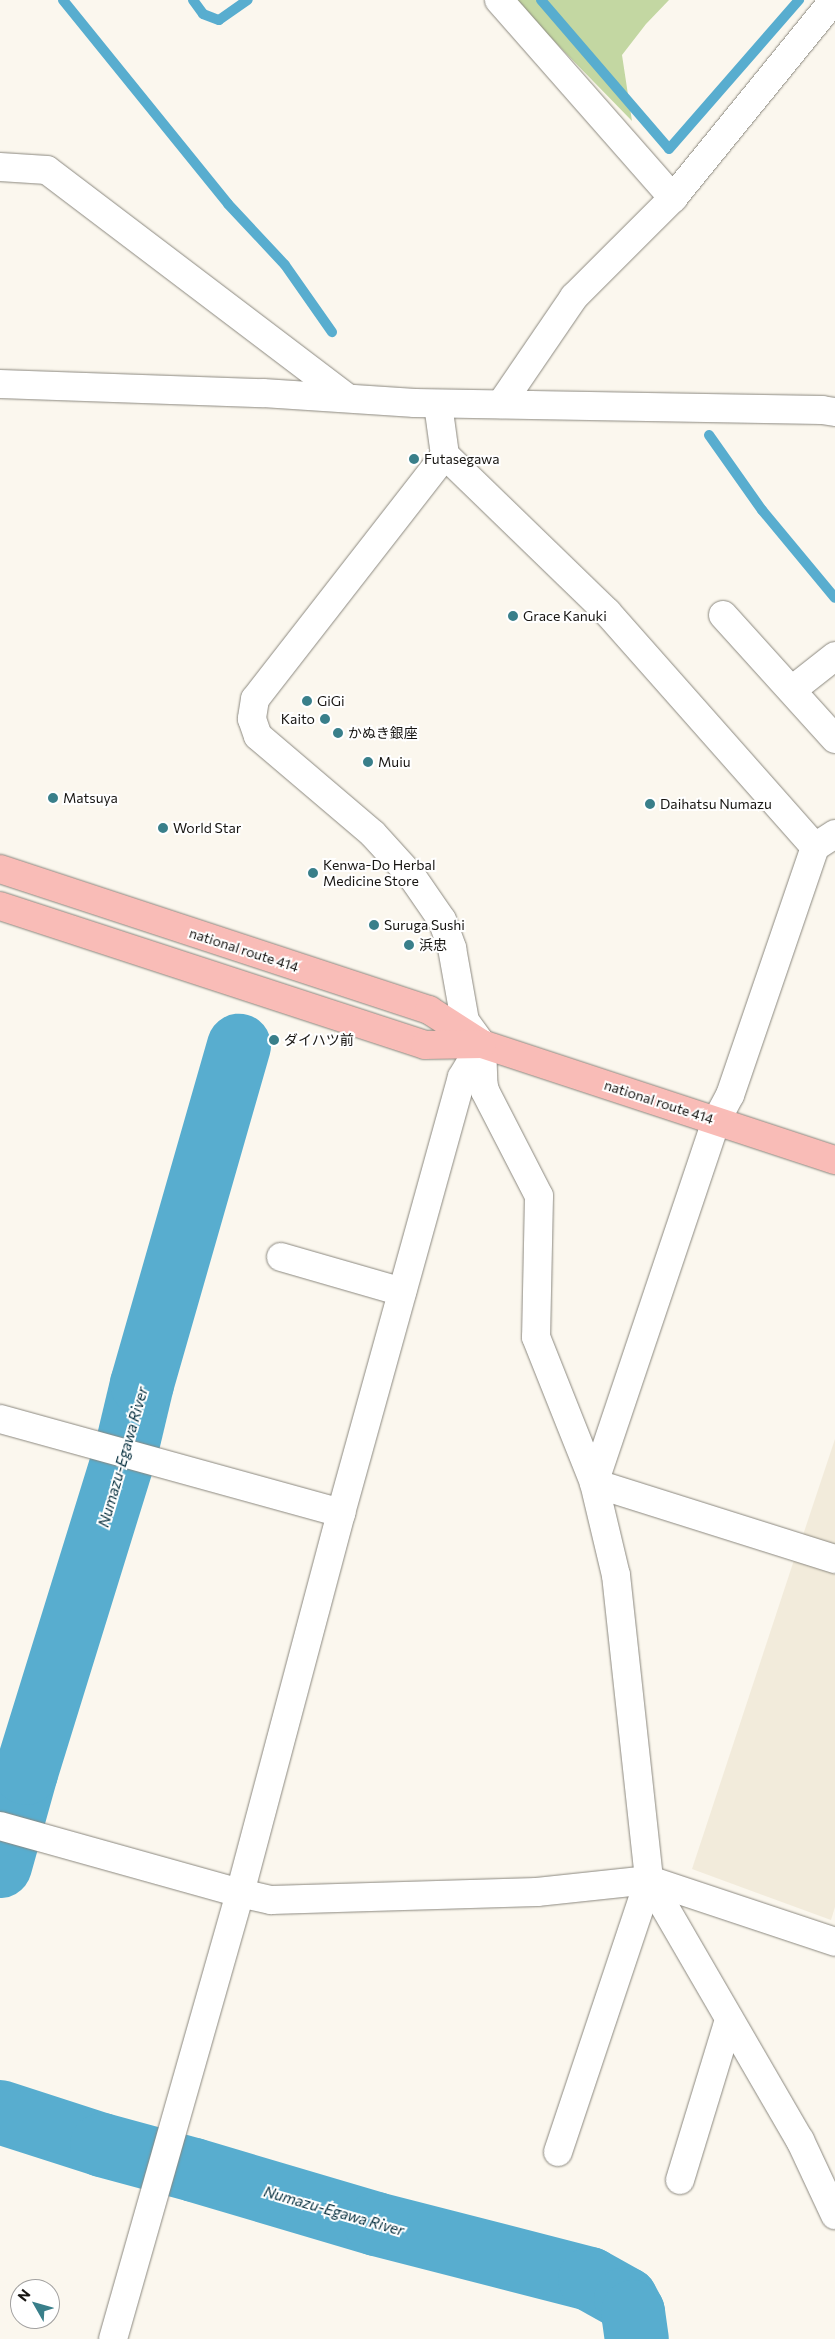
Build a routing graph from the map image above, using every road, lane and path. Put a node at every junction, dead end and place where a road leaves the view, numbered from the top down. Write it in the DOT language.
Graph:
graph roads {
  1 [pos="499,0"];
  2 [pos="834,0"];
  3 [pos="0,167"];
  4 [pos="674,198"];
  5 [pos="0,384"];
  6 [pos="347,398"];
  7 [pos="438,404"];
  8 [pos="500,404"];
  9 [pos="835,412"];
  10 [pos="445,455"];
  11 [pos="723,615"];
  12 [pos="835,656"];
  13 [pos="792,690"];
  14 [pos="835,739"];
  15 [pos="825,840"];
  16 [pos="0,869"];
  17 [pos="0,906"];
  18 [pos="482,1044"];
  19 [pos="716,1121"];
  20 [pos="835,1160"];
  21 [pos="281,1257"];
  22 [pos="402,1292"];
  23 [pos="0,1419"];
  24 [pos="594,1482"];
  25 [pos="340,1513"];
  26 [pos="835,1559"];
  27 [pos="0,1826"];
  28 [pos="649,1880"];
  29 [pos="240,1893"];
  30 [pos="835,1942"];
  31 [pos="730,2020"];
  32 [pos="558,2152"];
  33 [pos="680,2180"];
  34 [pos="835,2215"];
  35 [pos="112,2339"];
  1 -- 4 [label="street"];
  2 -- 4 [label="street"];
  3 -- 6 [label="street"];
  4 -- 8 [label="street"];
  5 -- 6 [label="street"];
  6 -- 7 [label="street"];
  7 -- 8 [label="street"];
  7 -- 10 [label="street"];
  8 -- 9 [label="street"];
  10 -- 15 [label="street"];
  10 -- 18 [label="street"];
  11 -- 13 [label="street"];
  12 -- 13 [label="street"];
  13 -- 14 [label="street"];
  15 -- 19 [label="street"];
  16 -- 18 [label="highway, national route 414"];
  17 -- 18 [label="highway, national route 414"];
  18 -- 19 [label="highway, national route 414"];
  18 -- 22 [label="street"];
  18 -- 24 [label="street"];
  19 -- 20 [label="highway, national route 414"];
  19 -- 24 [label="street"];
  21 -- 22 [label="street"];
  22 -- 25 [label="street"];
  23 -- 25 [label="street"];
  24 -- 26 [label="street"];
  24 -- 28 [label="street"];
  25 -- 29 [label="street"];
  27 -- 29 [label="street"];
  28 -- 29 [label="street"];
  28 -- 30 [label="street"];
  28 -- 31 [label="street"];
  28 -- 32 [label="street"];
  29 -- 35 [label="street"];
  31 -- 33 [label="street"];
  31 -- 34 [label="street"];
}
